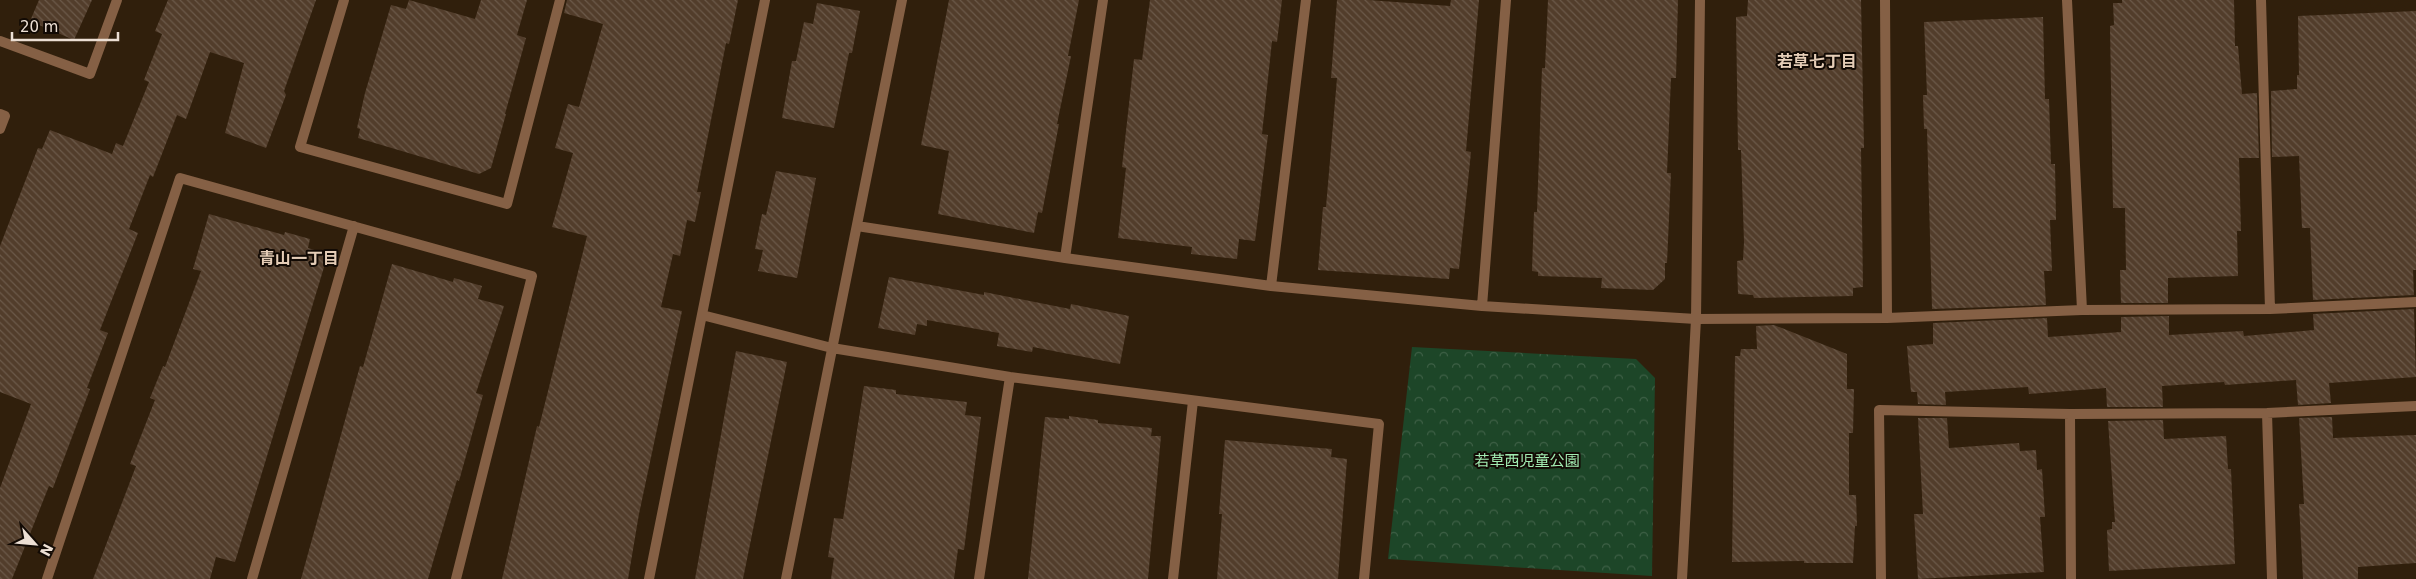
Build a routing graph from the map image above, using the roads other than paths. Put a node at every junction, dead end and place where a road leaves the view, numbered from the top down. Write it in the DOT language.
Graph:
graph roads {
  1 [pos="117,0"];
  2 [pos="344,0"];
  3 [pos="560,0"];
  4 [pos="765,0"];
  5 [pos="902,0"];
  6 [pos="1103,0"];
  7 [pos="1306,0"];
  8 [pos="1506,0"];
  9 [pos="1700,0"];
  10 [pos="1884,0"];
  11 [pos="2067,0"];
  12 [pos="2261,0"];
  13 [pos="0,41"];
  14 [pos="0,114"];
  15 [pos="0,130"];
  16 [pos="354,226"];
  17 [pos="857,226"];
  18 [pos="1065,258"];
  19 [pos="1271,286"];
  20 [pos="2416,302"];
  21 [pos="1482,306"];
  22 [pos="2270,309"];
  23 [pos="2082,310"];
  24 [pos="702,315"];
  25 [pos="1888,318"];
  26 [pos="1696,319"];
  27 [pos="832,348"];
  28 [pos="1010,377"];
  29 [pos="1193,401"];
  30 [pos="2416,406"];
  31 [pos="2267,413"];
  32 [pos="2070,414"];
  33 [pos="47,579"];
  34 [pos="252,579"];
  35 [pos="456,579"];
  36 [pos="649,579"];
  37 [pos="786,579"];
  38 [pos="979,579"];
  39 [pos="1173,579"];
  40 [pos="1364,579"];
  41 [pos="1682,579"];
  42 [pos="1881,579"];
  43 [pos="2071,579"];
  44 [pos="2272,579"];
  1 -- 13 [label="street"];
  2 -- 3 [label="street"];
  4 -- 24 [label="street"];
  5 -- 17 [label="street"];
  6 -- 18 [label="street"];
  7 -- 19 [label="street"];
  8 -- 21 [label="street"];
  9 -- 26 [label="street"];
  10 -- 25 [label="street"];
  11 -- 23 [label="street"];
  12 -- 22 [label="street"];
  14 -- 15 [label="street"];
  16 -- 33 [label="street"];
  16 -- 34 [label="street"];
  16 -- 35 [label="street"];
  17 -- 18 [label="street"];
  17 -- 27 [label="street"];
  18 -- 19 [label="street"];
  19 -- 21 [label="street"];
  20 -- 22 [label="street"];
  21 -- 26 [label="street"];
  22 -- 23 [label="street"];
  23 -- 25 [label="street"];
  24 -- 27 [label="street"];
  24 -- 36 [label="street"];
  25 -- 26 [label="street"];
  26 -- 41 [label="street"];
  27 -- 28 [label="street"];
  27 -- 37 [label="street"];
  28 -- 29 [label="street"];
  28 -- 38 [label="street"];
  29 -- 39 [label="street"];
  29 -- 40 [label="street"];
  30 -- 31 [label="street"];
  31 -- 32 [label="street"];
  31 -- 44 [label="street"];
  32 -- 42 [label="street"];
  32 -- 43 [label="street"];
}
